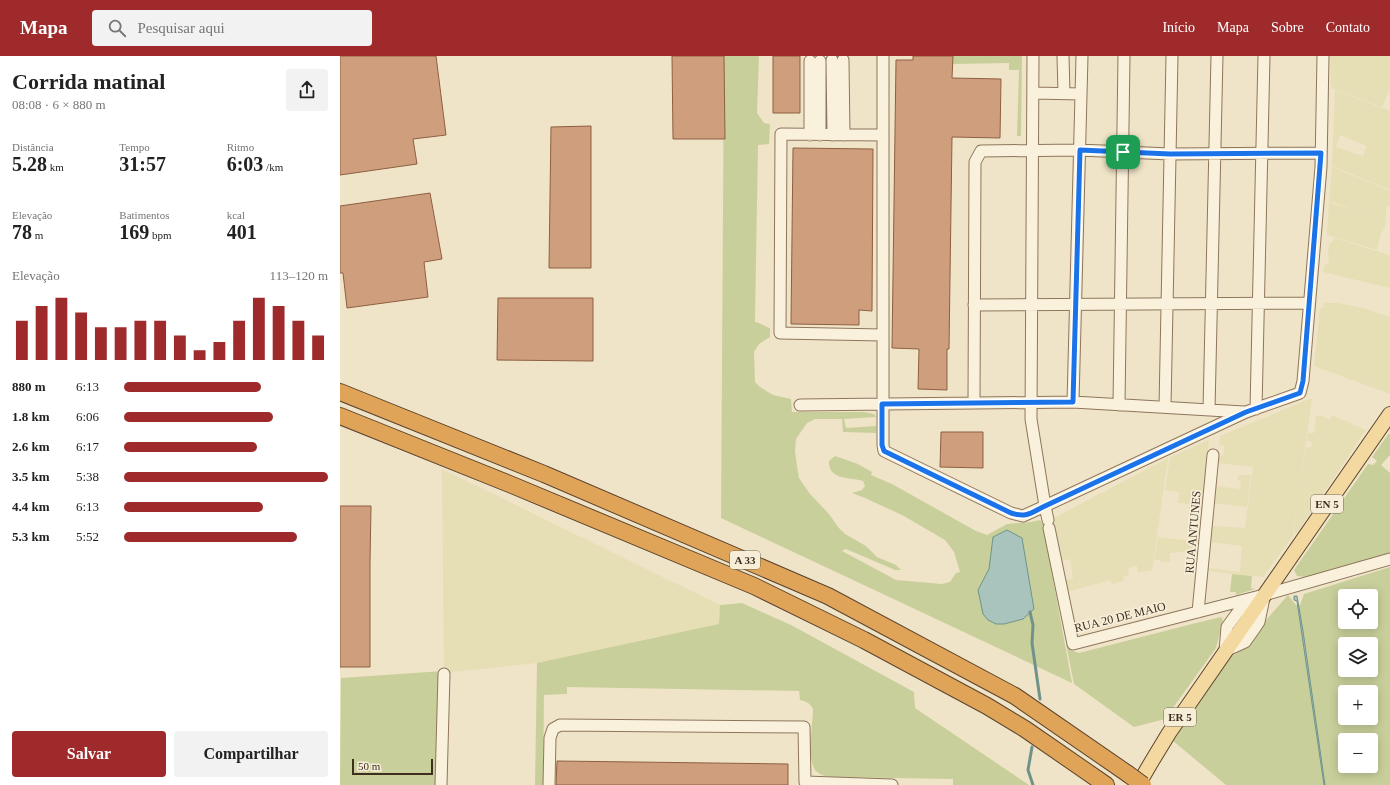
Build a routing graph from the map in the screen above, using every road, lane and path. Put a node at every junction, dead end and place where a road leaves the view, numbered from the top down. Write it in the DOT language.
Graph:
graph roads {
  1 [pos="884,56"];
  2 [pos="1033,56"];
  3 [pos="1064,56"];
  4 [pos="1082,56"];
  5 [pos="1124,56"];
  6 [pos="1172,56"];
  7 [pos="1217,56"];
  8 [pos="1264,56"];
  9 [pos="1323,56"];
  10 [pos="832,60"];
  11 [pos="843,60"];
  12 [pos="815,61"];
  13 [pos="1033,93"];
  14 [pos="1064,93"];
  15 [pos="1081,94"];
  16 [pos="815,135"];
  17 [pos="838,135"];
  18 [pos="883,135"];
  19 [pos="1032,150"];
  20 [pos="1080,150"];
  21 [pos="1123,152"];
  22 [pos="1262,153"];
  23 [pos="1321,153"];
  24 [pos="1170,154"];
  25 [pos="1215,154"];
  26 [pos="1309,303"];
  27 [pos="1167,304"];
  28 [pos="1212,304"];
  29 [pos="1258,304"];
  30 [pos="1076,305"];
  31 [pos="1120,305"];
  32 [pos="974,306"];
  33 [pos="1031,306"];
  34 [pos="882,335"];
  35 [pos="340,392"];
  36 [pos="1031,402"];
  37 [pos="1073,402"];
  38 [pos="974,403"];
  39 [pos="882,404"];
  40 [pos="800,405"];
  41 [pos="1119,405"];
  42 [pos="1165,407"];
  43 [pos="1209,410"];
  44 [pos="1251,410"];
  45 [pos="1390,414"];
  46 [pos="340,416"];
  47 [pos="1213,455"];
  48 [pos="1045,506"];
  49 [pos="1390,559"];
  50 [pos="1260,601"];
  51 [pos="1198,612"];
  52 [pos="444,674"];
  53 [pos="1133,779"];
  54 [pos="441,785"];
  55 [pos="549,785"];
  56 [pos="892,785"];
  57 [pos="1106,785"];
  58 [pos="1143,785"];
  1 -- 18 [label="street"];
  2 -- 13 [label="street"];
  3 -- 14 [label="street"];
  4 -- 15 [label="street"];
  5 -- 21 [label="street"];
  6 -- 24 [label="street"];
  7 -- 25 [label="street"];
  8 -- 22 [label="street"];
  9 -- 23 [label="street"];
  10 -- 17 [label="street"];
  11 -- 17 [label="street"];
  12 -- 16 [label="street"];
  13 -- 14 [label="street"];
  13 -- 19 [label="street"];
  14 -- 15 [label="street"];
  15 -- 20 [label="street"];
  16 -- 17 [label="street"];
  16 -- 34 [label="street"];
  17 -- 18 [label="street"];
  18 -- 34 [label="street"];
  19 -- 20 [label="street"];
  19 -- 32 [label="street"];
  19 -- 33 [label="street"];
  20 -- 21 [label="street"];
  20 -- 30 [label="street"];
  21 -- 24 [label="street"];
  21 -- 31 [label="street"];
  22 -- 23 [label="street"];
  22 -- 25 [label="street"];
  22 -- 29 [label="street"];
  23 -- 26 [label="street"];
  24 -- 25 [label="street"];
  24 -- 27 [label="street"];
  25 -- 28 [label="street"];
  26 -- 29 [label="street"];
  26 -- 44 [label="street"];
  27 -- 28 [label="street"];
  27 -- 31 [label="street"];
  27 -- 42 [label="street"];
  28 -- 29 [label="street"];
  28 -- 43 [label="street"];
  29 -- 44 [label="street"];
  30 -- 31 [label="street"];
  30 -- 33 [label="street"];
  30 -- 37 [label="street"];
  31 -- 41 [label="street"];
  32 -- 33 [label="street"];
  32 -- 38 [label="street"];
  33 -- 36 [label="street"];
  34 -- 39 [label="street"];
  35 -- 53 [label="highway, A 33"];
  36 -- 37 [label="street"];
  36 -- 38 [label="street"];
  36 -- 48 [label="street"];
  37 -- 41 [label="street"];
  38 -- 39 [label="street"];
  39 -- 40 [label="street"];
  39 -- 48 [label="street"];
  41 -- 42 [label="street"];
  42 -- 43 [label="street"];
  43 -- 44 [label="street"];
  44 -- 48 [label="street"];
  45 -- 50 [label="main road, EN 5"];
  46 -- 57 [label="highway, A 33"];
  47 -- 51 [label="street, RUA ANTUNES"];
  48 -- 51 [label="street, RUA 20 DE MAIO"];
  49 -- 50 [label="street, RUA 20 DE MAIO"];
  50 -- 51 [label="street, RUA 20 DE MAIO"];
  50 -- 53 [label="main road, ER 5"];
  52 -- 54 [label="street"];
  53 -- 58 [label="highway, A 33, bridge"];
  55 -- 56 [label="street"];
}
